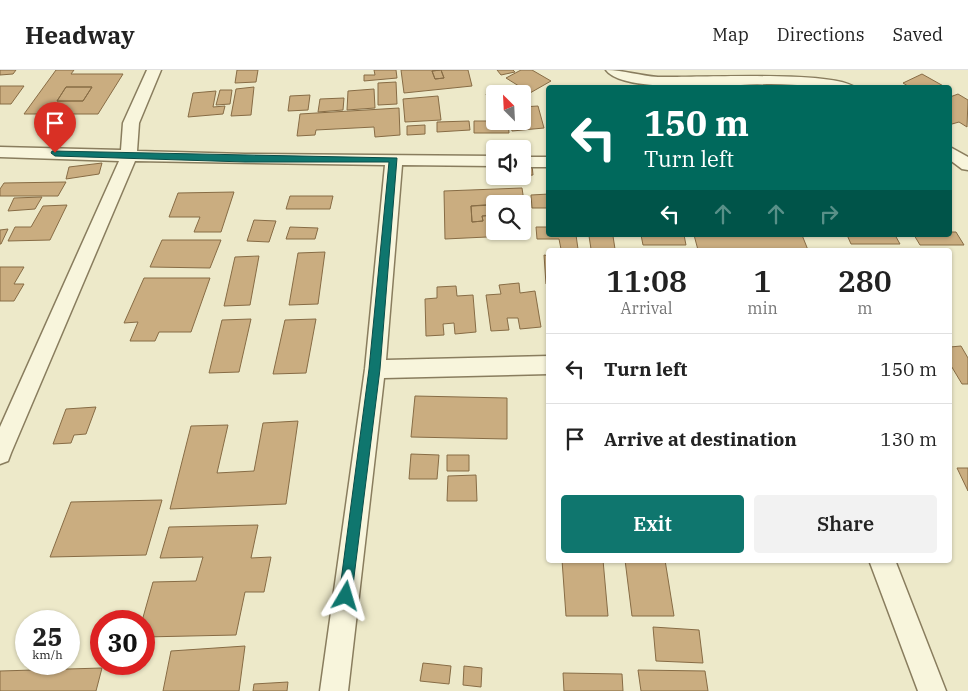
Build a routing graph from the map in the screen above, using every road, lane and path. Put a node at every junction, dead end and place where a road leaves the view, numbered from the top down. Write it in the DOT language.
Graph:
graph roads {
  1 [pos="154,70"];
  2 [pos="612,70"];
  3 [pos="837,85"];
  4 [pos="0,152"];
  5 [pos="952,154"];
  6 [pos="129,156"];
  7 [pos="394,160"];
  8 [pos="486,161"];
  9 [pos="531,162"];
  10 [pos="546,162"];
  11 [pos="952,166"];
  12 [pos="968,166"];
  13 [pos="546,365"];
  14 [pos="375,369"];
  15 [pos="0,453"];
  16 [pos="883,563"];
  17 [pos="334,691"];
  18 [pos="932,691"];
  1 -- 6 [label="street"];
  2 -- 3 [label="street"];
  4 -- 6 [label="street"];
  5 -- 12 [label="street"];
  6 -- 7 [label="street"];
  6 -- 15 [label="street"];
  7 -- 8 [label="street"];
  7 -- 14 [label="street"];
  9 -- 10 [label="street"];
  11 -- 12 [label="street"];
  13 -- 14 [label="street"];
  14 -- 17 [label="street"];
  16 -- 18 [label="street"];
}
